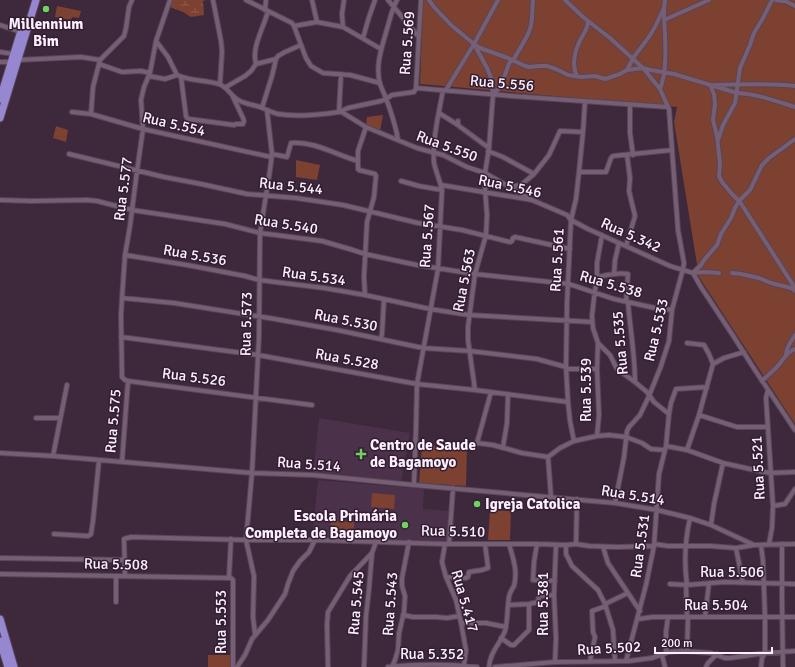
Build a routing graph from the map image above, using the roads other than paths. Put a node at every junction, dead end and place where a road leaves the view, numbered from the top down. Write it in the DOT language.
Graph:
graph roads {
  1 [pos="31,0"];
  2 [pos="36,0"];
  3 [pos="132,0"];
  4 [pos="170,0"];
  5 [pos="213,0"];
  6 [pos="246,0"];
  7 [pos="266,0"];
  8 [pos="312,0"];
  9 [pos="344,0"];
  10 [pos="375,0"];
  11 [pos="388,0"];
  12 [pos="398,0"];
  13 [pos="421,0"];
  14 [pos="429,0"];
  15 [pos="498,0"];
  16 [pos="533,0"];
  17 [pos="565,0"];
  18 [pos="665,0"];
  19 [pos="709,0"];
  20 [pos="772,0"];
  21 [pos="776,0"];
  22 [pos="394,6"];
  23 [pos="795,6"];
  24 [pos="664,8"];
  25 [pos="267,10"];
  26 [pos="664,20"];
  27 [pos="588,21"];
  28 [pos="317,22"];
  29 [pos="0,25"];
  30 [pos="294,26"];
  31 [pos="343,27"];
  32 [pos="21,32"];
  33 [pos="419,37"];
  34 [pos="363,38"];
  35 [pos="156,41"];
  36 [pos="474,44"];
  37 [pos="301,45"];
  38 [pos="381,49"];
  39 [pos="0,52"];
  40 [pos="633,58"];
  41 [pos="14,59"];
  42 [pos="276,59"];
  43 [pos="512,61"];
  44 [pos="0,62"];
  45 [pos="99,62"];
  46 [pos="256,64"];
  47 [pos="643,68"];
  48 [pos="627,70"];
  49 [pos="664,72"];
  50 [pos="150,74"];
  51 [pos="341,74"];
  52 [pos="177,75"];
  53 [pos="577,76"];
  54 [pos="181,77"];
  55 [pos="380,83"];
  56 [pos="220,84"];
  57 [pos="738,84"];
  58 [pos="710,85"];
  59 [pos="795,86"];
  60 [pos="226,87"];
  61 [pos="416,88"];
  62 [pos="660,88"];
  63 [pos="445,90"];
  64 [pos="737,93"];
  65 [pos="493,95"];
  66 [pos="233,96"];
  67 [pos="0,99"];
  68 [pos="386,99"];
  69 [pos="585,101"];
  70 [pos="630,105"];
  71 [pos="668,107"];
  72 [pos="795,107"];
  73 [pos="262,108"];
  74 [pos="267,110"];
  75 [pos="340,111"];
  76 [pos="72,112"];
  77 [pos="439,113"];
  78 [pos="91,114"];
  79 [pos="0,118"];
  80 [pos="366,127"];
  81 [pos="143,129"];
  82 [pos="583,132"];
  83 [pos="795,139"];
  84 [pos="398,140"];
  85 [pos="717,142"];
  86 [pos="488,149"];
  87 [pos="672,150"];
  88 [pos="434,153"];
  89 [pos="69,154"];
  90 [pos="627,155"];
  91 [pos="633,155"];
  92 [pos="272,156"];
  93 [pos="358,161"];
  94 [pos="137,171"];
  95 [pos="579,172"];
  96 [pos="487,174"];
  97 [pos="534,174"];
  98 [pos="400,181"];
  99 [pos="441,185"];
  100 [pos="510,188"];
  101 [pos="442,190"];
  102 [pos="485,192"];
  103 [pos="266,195"];
  104 [pos="0,200"];
  105 [pos="532,200"];
  106 [pos="739,201"];
  107 [pos="132,210"];
  108 [pos="370,211"];
  109 [pos="571,220"];
  110 [pos="440,226"];
  111 [pos="260,233"];
  112 [pos="486,235"];
  113 [pos="602,235"];
  114 [pos="619,243"];
  115 [pos="626,246"];
  116 [pos="570,249"];
  117 [pos="365,254"];
  118 [pos="125,255"];
  119 [pos="438,269"];
  120 [pos="683,269"];
  121 [pos="693,273"];
  122 [pos="719,273"];
  123 [pos="732,273"];
  124 [pos="475,274"];
  125 [pos="614,274"];
  126 [pos="597,277"];
  127 [pos="259,280"];
  128 [pos="568,284"];
  129 [pos="795,288"];
  130 [pos="795,291"];
  131 [pos="595,293"];
  132 [pos="365,295"];
  133 [pos="122,298"];
  134 [pos="384,299"];
  135 [pos="627,302"];
  136 [pos="430,309"];
  137 [pos="672,310"];
  138 [pos="469,315"];
  139 [pos="259,317"];
  140 [pos="567,321"];
  141 [pos="592,322"];
  142 [pos="795,336"];
  143 [pos="121,337"];
  144 [pos="381,339"];
  145 [pos="598,343"];
  146 [pos="687,343"];
  147 [pos="423,348"];
  148 [pos="795,349"];
  149 [pos="470,351"];
  150 [pos="744,352"];
  151 [pos="258,355"];
  152 [pos="786,355"];
  153 [pos="713,364"];
  154 [pos="566,368"];
  155 [pos="597,369"];
  156 [pos="128,381"];
  157 [pos="762,381"];
  158 [pos="635,382"];
  159 [pos="417,384"];
  160 [pos="66,385"];
  161 [pos="707,387"];
  162 [pos="475,390"];
  163 [pos="768,390"];
  164 [pos="491,392"];
  165 [pos="508,394"];
  166 [pos="649,396"];
  167 [pos="256,398"];
  168 [pos="568,402"];
  169 [pos="312,405"];
  170 [pos="669,414"];
  171 [pos="699,415"];
  172 [pos="36,418"];
  173 [pos="60,418"];
  174 [pos="768,427"];
  175 [pos="795,430"];
  176 [pos="597,436"];
  177 [pos="626,436"];
  178 [pos="574,441"];
  179 [pos="503,447"];
  180 [pos="665,448"];
  181 [pos="687,450"];
  182 [pos="0,453"];
  183 [pos="53,456"];
  184 [pos="548,457"];
  185 [pos="99,460"];
  186 [pos="122,462"];
  187 [pos="723,463"];
  188 [pos="795,472"];
  189 [pos="252,473"];
  190 [pos="770,473"];
  191 [pos="414,485"];
  192 [pos="453,488"];
  193 [pos="795,489"];
  194 [pos="551,497"];
  195 [pos="577,499"];
  196 [pos="615,502"];
  197 [pos="773,506"];
  198 [pos="657,510"];
  199 [pos="690,518"];
  200 [pos="711,525"];
  201 [pos="54,534"];
  202 [pos="232,539"];
  203 [pos="246,540"];
  204 [pos="315,540"];
  205 [pos="376,542"];
  206 [pos="409,542"];
  207 [pos="447,544"];
  208 [pos="485,544"];
  209 [pos="509,544"];
  210 [pos="537,544"];
  211 [pos="576,544"];
  212 [pos="769,544"];
  213 [pos="782,544"];
  214 [pos="795,544"];
  215 [pos="556,545"];
  216 [pos="566,545"];
  217 [pos="654,545"];
  218 [pos="754,545"];
  219 [pos="760,545"];
  220 [pos="603,546"];
  221 [pos="686,546"];
  222 [pos="736,548"];
  223 [pos="372,553"];
  224 [pos="0,558"];
  225 [pos="125,560"];
  226 [pos="0,574"];
  227 [pos="116,576"];
  228 [pos="125,576"];
  229 [pos="230,577"];
  230 [pos="446,577"];
  231 [pos="555,581"];
  232 [pos="709,583"];
  233 [pos="743,583"];
  234 [pos="670,584"];
  235 [pos="764,584"];
  236 [pos="782,584"];
  237 [pos="795,584"];
  238 [pos="687,585"];
  239 [pos="628,593"];
  240 [pos="554,595"];
  241 [pos="116,602"];
  242 [pos="529,604"];
  243 [pos="508,605"];
  244 [pos="605,605"];
  245 [pos="640,611"];
  246 [pos="403,615"];
  247 [pos="459,616"];
  248 [pos="688,617"];
  249 [pos="705,617"];
  250 [pos="765,617"];
  251 [pos="782,617"];
  252 [pos="795,617"];
  253 [pos="638,618"];
  254 [pos="668,618"];
  255 [pos="0,620"];
  256 [pos="461,623"];
  257 [pos="506,626"];
  258 [pos="255,634"];
  259 [pos="501,638"];
  260 [pos="0,641"];
  261 [pos="687,651"];
  262 [pos="795,651"];
  263 [pos="783,652"];
  264 [pos="765,653"];
  265 [pos="664,654"];
  266 [pos="717,654"];
  267 [pos="590,661"];
  268 [pos="616,661"];
  269 [pos="627,661"];
  270 [pos="555,662"];
  271 [pos="561,662"];
  272 [pos="548,665"];
  273 [pos="450,666"];
  274 [pos="466,666"];
  275 [pos="8,667"];
  276 [pos="14,667"];
  277 [pos="233,667"];
  278 [pos="238,667"];
  279 [pos="328,667"];
  280 [pos="364,667"];
  281 [pos="388,667"];
  282 [pos="392,667"];
  283 [pos="477,667"];
  284 [pos="489,667"];
  285 [pos="495,667"];
  286 [pos="561,667"];
  287 [pos="627,667"];
  288 [pos="665,667"];
  289 [pos="706,667"];
  290 [pos="761,667"];
  291 [pos="783,667"];
  1 -- 32 [label="highway"];
  2 -- 41 [label="highway"];
  3 -- 45 [label="street"];
  4 -- 35 [label="street, Rua 5.577"];
  5 -- 56 [label="street"];
  6 -- 25 [label="street"];
  7 -- 25 [label="street"];
  8 -- 28 [label="street"];
  9 -- 31 [label="street"];
  10 -- 34 [label="street"];
  11 -- 22 [label="street"];
  12 -- 22 [label="street"];
  13 -- 33 [label="street, Rua 5.569"];
  14 -- 36 [label="street"];
  15 -- 36 [label="street"];
  16 -- 43 [label="street"];
  17 -- 27 [label="street, Rua 5.533"];
  18 -- 24 [label="street"];
  19 -- 26 [label="street"];
  20 -- 57 [label="street"];
  21 -- 23 [label="street"];
  22 -- 33 [label="street"];
  22 -- 38 [label="street"];
  24 -- 26 [label="street"];
  24 -- 40 [label="street"];
  25 -- 30 [label="street"];
  25 -- 46 [label="street"];
  26 -- 49 [label="street"];
  27 -- 40 [label="street, Rua 5.533"];
  27 -- 53 [label="street"];
  28 -- 30 [label="street"];
  28 -- 31 [label="street"];
  29 -- 32 [label="street"];
  30 -- 37 [label="street"];
  31 -- 34 [label="street"];
  32 -- 41 [label="highway"];
  33 -- 61 [label="street, Rua 5.569"];
  34 -- 38 [label="street"];
  35 -- 50 [label="street, Rua 5.577"];
  35 -- 52 [label="street"];
  36 -- 43 [label="street"];
  36 -- 63 [label="street"];
  36 -- 65 [label="street, Rua 5.563"];
  37 -- 42 [label="street"];
  37 -- 51 [label="street"];
  38 -- 55 [label="street"];
  39 -- 41 [label="street"];
  40 -- 47 [label="street, Rua 5.533"];
  40 -- 48 [label="street"];
  41 -- 44 [label="street"];
  41 -- 45 [label="street"];
  41 -- 67 [label="highway"];
  41 -- 79 [label="highway"];
  42 -- 46 [label="street"];
  42 -- 73 [label="street"];
  43 -- 53 [label="street"];
  43 -- 65 [label="street"];
  45 -- 50 [label="street"];
  45 -- 78 [label="street"];
  46 -- 60 [label="street"];
  47 -- 48 [label="street"];
  47 -- 49 [label="street"];
  47 -- 62 [label="street, Rua 5.533"];
  48 -- 53 [label="street"];
  49 -- 58 [label="street"];
  49 -- 62 [label="street"];
  50 -- 52 [label="street"];
  50 -- 81 [label="street, Rua 5.577"];
  51 -- 55 [label="street"];
  51 -- 75 [label="street"];
  52 -- 54 [label="street, Rua 5.556"];
  54 -- 56 [label="street, Rua 5.556"];
  54 -- 66 [label="street"];
  55 -- 68 [label="street"];
  56 -- 60 [label="street, Rua 5.556"];
  57 -- 58 [label="street"];
  57 -- 59 [label="street"];
  57 -- 64 [label="street"];
  58 -- 64 [label="street"];
  58 -- 85 [label="street"];
  60 -- 66 [label="street, Rua 5.556"];
  61 -- 63 [label="street, Rua 5.556"];
  61 -- 68 [label="street, Rua 5.556"];
  62 -- 71 [label="street, Rua 5.533"];
  63 -- 65 [label="street, Rua 5.556"];
  63 -- 77 [label="street, Rua 5.567"];
  64 -- 72 [label="street"];
  64 -- 85 [label="street"];
  65 -- 69 [label="street, Rua 5.556"];
  65 -- 86 [label="street, Rua 5.563"];
  66 -- 73 [label="street, Rua 5.556"];
  68 -- 75 [label="street, Rua 5.556"];
  68 -- 84 [label="street"];
  69 -- 70 [label="street, Rua 5.556"];
  69 -- 82 [label="street, Rua 5.561"];
  70 -- 71 [label="street, Rua 5.556"];
  70 -- 91 [label="street"];
  71 -- 87 [label="street, Rua 5.533"];
  73 -- 74 [label="street, Rua 5.556"];
  74 -- 75 [label="street, Rua 5.556"];
  74 -- 92 [label="street, Rua 5.573"];
  75 -- 80 [label="street, Rua 5.550"];
  76 -- 78 [label="street, Rua 5.554"];
  77 -- 86 [label="street"];
  77 -- 88 [label="street, Rua 5.567"];
  78 -- 81 [label="street, Rua 5.554"];
  80 -- 84 [label="street, Rua 5.550"];
  80 -- 93 [label="street"];
  81 -- 92 [label="street, Rua 5.554"];
  81 -- 94 [label="street, Rua 5.577"];
  82 -- 95 [label="street, Rua 5.561"];
  82 -- 97 [label="street"];
  83 -- 106 [label="street"];
  84 -- 88 [label="street, Rua 5.550"];
  85 -- 106 [label="street"];
  86 -- 96 [label="street, Rua 5.563"];
  86 -- 97 [label="street"];
  87 -- 91 [label="street"];
  87 -- 120 [label="street, Rua 5.533"];
  88 -- 96 [label="street, Rua 5.550"];
  88 -- 99 [label="street, Rua 5.567"];
  89 -- 94 [label="street, Rua 5.544"];
  90 -- 91 [label="street"];
  90 -- 95 [label="street"];
  90 -- 115 [label="street"];
  92 -- 93 [label="street, Rua 5.554"];
  92 -- 103 [label="street, Rua 5.573"];
  93 -- 108 [label="street"];
  94 -- 103 [label="street, Rua 5.544"];
  94 -- 107 [label="street, Rua 5.577"];
  95 -- 109 [label="street, Rua 5.561"];
  96 -- 100 [label="street, Rua 5.550"];
  96 -- 102 [label="street, Rua 5.563"];
  97 -- 100 [label="street"];
  98 -- 101 [label="street"];
  99 -- 101 [label="street, Rua 5.567"];
  99 -- 102 [label="street, Rua 5.546"];
  100 -- 105 [label="street, Rua 5.550"];
  101 -- 110 [label="street, Rua 5.567"];
  102 -- 105 [label="street, Rua 5.546"];
  102 -- 112 [label="street, Rua 5.563"];
  103 -- 108 [label="street, Rua 5.544"];
  103 -- 111 [label="street, Rua 5.573"];
  104 -- 107 [label="street, Rua 5.540"];
  105 -- 109 [label="street, Rua 5.546"];
  106 -- 121 [label="street"];
  106 -- 129 [label="street"];
  107 -- 111 [label="street, Rua 5.540"];
  107 -- 118 [label="street, Rua 5.577"];
  108 -- 110 [label="street, Rua 5.544"];
  108 -- 117 [label="street"];
  109 -- 113 [label="street, Rua 5.342"];
  109 -- 116 [label="street, Rua 5.561"];
  110 -- 112 [label="street, Rua 5.544"];
  110 -- 119 [label="street, Rua 5.567"];
  111 -- 117 [label="street, Rua 5.540"];
  111 -- 127 [label="street, Rua 5.573"];
  112 -- 116 [label="street, Rua 5.544"];
  112 -- 124 [label="street, Rua 5.563"];
  113 -- 114 [label="street, Rua 5.342"];
  113 -- 126 [label="street"];
  114 -- 115 [label="street, Rua 5.342"];
  114 -- 125 [label="street"];
  115 -- 120 [label="street, Rua 5.342"];
  116 -- 128 [label="street, Rua 5.561"];
  117 -- 119 [label="street, Rua 5.540"];
  117 -- 132 [label="street"];
  118 -- 127 [label="street, Rua 5.536"];
  118 -- 133 [label="street, Rua 5.577"];
  119 -- 124 [label="street, Rua 5.540"];
  119 -- 136 [label="street, Rua 5.567"];
  120 -- 121 [label="street, Rua 5.342"];
  120 -- 137 [label="street, Rua 5.533"];
  121 -- 122 [label="street"];
  121 -- 150 [label="street"];
  123 -- 130 [label="street"];
  124 -- 128 [label="street, Rua 5.540"];
  124 -- 138 [label="street, Rua 5.563"];
  125 -- 126 [label="street"];
  125 -- 135 [label="street, Rua 5.535"];
  126 -- 131 [label="street"];
  127 -- 132 [label="street, Rua 5.534"];
  127 -- 139 [label="street, Rua 5.573"];
  128 -- 131 [label="street, Rua 5.538"];
  128 -- 140 [label="street, Rua 5.561"];
  131 -- 135 [label="street, Rua 5.538"];
  131 -- 141 [label="street"];
  132 -- 134 [label="street, Rua 5.534"];
  133 -- 139 [label="street, Rua 5.530"];
  133 -- 143 [label="street, Rua 5.577"];
  134 -- 136 [label="street, Rua 5.534"];
  134 -- 144 [label="street"];
  135 -- 137 [label="street, Rua 5.538"];
  135 -- 158 [label="street, Rua 5.535"];
  136 -- 138 [label="street, Rua 5.534"];
  136 -- 147 [label="street, Rua 5.567"];
  137 -- 166 [label="street, Rua 5.533"];
  138 -- 140 [label="street, Rua 5.534"];
  138 -- 149 [label="street, Rua 5.563"];
  139 -- 144 [label="street, Rua 5.530"];
  139 -- 151 [label="street, Rua 5.573"];
  140 -- 141 [label="street"];
  140 -- 154 [label="street, Rua 5.561"];
  141 -- 145 [label="street"];
  142 -- 152 [label="street"];
  143 -- 151 [label="street, Rua 5.528"];
  143 -- 156 [label="street, Rua 5.577"];
  144 -- 147 [label="street, Rua 5.530"];
  145 -- 155 [label="street, Rua 5.539"];
  145 -- 158 [label="street"];
  146 -- 153 [label="street"];
  147 -- 149 [label="street, Rua 5.530"];
  147 -- 159 [label="street, Rua 5.567"];
  148 -- 152 [label="street"];
  149 -- 154 [label="street, Rua 5.530"];
  149 -- 162 [label="street, Rua 5.563"];
  150 -- 153 [label="street"];
  150 -- 157 [label="street"];
  151 -- 159 [label="street, Rua 5.528"];
  151 -- 167 [label="street, Rua 5.573"];
  152 -- 157 [label="street"];
  153 -- 161 [label="street"];
  154 -- 155 [label="street, Rua 5.530"];
  154 -- 168 [label="street, Rua 5.561"];
  155 -- 176 [label="street, Rua 5.539"];
  156 -- 167 [label="street, Rua 5.526"];
  156 -- 186 [label="street, Rua 5.575"];
  157 -- 163 [label="street"];
  158 -- 166 [label="street"];
  159 -- 162 [label="street, Rua 5.528"];
  159 -- 191 [label="street, Rua 5.567"];
  160 -- 173 [label="street"];
  161 -- 170 [label="street, Rua 5.531"];
  161 -- 171 [label="street"];
  162 -- 164 [label="street, Rua 5.528"];
  163 -- 174 [label="street, Rua 5.521"];
  163 -- 175 [label="street"];
  164 -- 165 [label="street, Rua 5.528"];
  164 -- 179 [label="street"];
  165 -- 168 [label="street, Rua 5.528"];
  165 -- 179 [label="street"];
  166 -- 170 [label="street"];
  166 -- 177 [label="street, Rua 5.533"];
  167 -- 169 [label="street, Rua 5.526"];
  167 -- 189 [label="street, Rua 5.573"];
  168 -- 178 [label="street, Rua 5.561"];
  170 -- 180 [label="street, Rua 5.531"];
  171 -- 174 [label="street"];
  171 -- 181 [label="street"];
  172 -- 173 [label="street"];
  173 -- 183 [label="street"];
  174 -- 190 [label="street, Rua 5.521"];
  176 -- 177 [label="street"];
  176 -- 178 [label="street"];
  177 -- 180 [label="street"];
  177 -- 196 [label="street"];
  178 -- 184 [label="street"];
  179 -- 184 [label="street"];
  180 -- 181 [label="street"];
  180 -- 198 [label="street, Rua 5.531"];
  181 -- 187 [label="street"];
  182 -- 183 [label="street, Rua 5.514"];
  183 -- 185 [label="street, Rua 5.514"];
  184 -- 194 [label="street"];
  185 -- 186 [label="street, Rua 5.514"];
  185 -- 201 [label="street"];
  186 -- 189 [label="street, Rua 5.514"];
  187 -- 190 [label="street"];
  187 -- 200 [label="street"];
  188 -- 190 [label="street"];
  189 -- 191 [label="street, Rua 5.514"];
  189 -- 203 [label="street, Rua 5.573"];
  190 -- 197 [label="street, Rua 5.521"];
  191 -- 192 [label="street, Rua 5.514"];
  192 -- 194 [label="street, Rua 5.514"];
  192 -- 207 [label="street, Rua 5.417"];
  193 -- 197 [label="street"];
  194 -- 195 [label="street, Rua 5.514"];
  195 -- 196 [label="street, Rua 5.514"];
  195 -- 211 [label="street"];
  196 -- 198 [label="street, Rua 5.514"];
  197 -- 212 [label="street, Rua 5.521"];
  198 -- 199 [label="street, Rua 5.514"];
  198 -- 217 [label="street, Rua 5.531"];
  199 -- 200 [label="street, Rua 5.514"];
  199 -- 221 [label="street"];
  200 -- 218 [label="street, Rua 5.514"];
  202 -- 203 [label="street, Rua 5.510"];
  202 -- 225 [label="street, Rua 5.510"];
  202 -- 229 [label="street, Rua 5.553"];
  203 -- 204 [label="street, Rua 5.510"];
  203 -- 258 [label="street, Rua 5.573"];
  204 -- 205 [label="street, Rua 5.510"];
  204 -- 258 [label="street"];
  205 -- 206 [label="street, Rua 5.510"];
  205 -- 223 [label="street, Rua 5.545"];
  206 -- 207 [label="street, Rua 5.510"];
  206 -- 246 [label="street, Rua 5.543"];
  207 -- 208 [label="street, Rua 5.510"];
  207 -- 230 [label="street, Rua 5.417"];
  208 -- 209 [label="street, Rua 5.510"];
  208 -- 230 [label="street"];
  209 -- 210 [label="street, Rua 5.510"];
  209 -- 243 [label="street"];
  210 -- 215 [label="street, Rua 5.510"];
  210 -- 231 [label="street"];
  211 -- 216 [label="street, Rua 5.510"];
  211 -- 220 [label="street, Rua 5.510"];
  212 -- 213 [label="street, Rua 5.510"];
  212 -- 219 [label="street, Rua 5.510"];
  213 -- 214 [label="street, Rua 5.510"];
  213 -- 236 [label="street"];
  215 -- 216 [label="street, Rua 5.510"];
  215 -- 231 [label="street, Rua 5.381"];
  216 -- 244 [label="street"];
  217 -- 220 [label="street, Rua 5.510"];
  217 -- 221 [label="street, Rua 5.510"];
  217 -- 245 [label="street, Rua 5.531"];
  218 -- 219 [label="street, Rua 5.510"];
  218 -- 222 [label="street, Rua 5.510"];
  219 -- 235 [label="street"];
  220 -- 239 [label="street"];
  221 -- 222 [label="street, Rua 5.510"];
  221 -- 238 [label="street"];
  222 -- 233 [label="street"];
  223 -- 279 [label="street"];
  223 -- 280 [label="street, Rua 5.545"];
  224 -- 225 [label="street"];
  225 -- 228 [label="street"];
  226 -- 227 [label="street, Rua 5.508"];
  227 -- 228 [label="street, Rua 5.508"];
  227 -- 241 [label="street"];
  228 -- 229 [label="street, Rua 5.508"];
  229 -- 277 [label="street, Rua 5.553"];
  230 -- 247 [label="street, Rua 5.417"];
  231 -- 240 [label="street, Rua 5.381"];
  232 -- 233 [label="street, Rua 5.506"];
  232 -- 238 [label="street, Rua 5.506"];
  232 -- 249 [label="street"];
  233 -- 235 [label="street, Rua 5.506"];
  234 -- 238 [label="street, Rua 5.506"];
  235 -- 236 [label="street, Rua 5.506"];
  235 -- 250 [label="street"];
  236 -- 237 [label="street, Rua 5.506"];
  236 -- 251 [label="street"];
  238 -- 248 [label="street"];
  239 -- 244 [label="street"];
  239 -- 245 [label="street"];
  240 -- 242 [label="street"];
  240 -- 270 [label="street, Rua 5.381"];
  242 -- 243 [label="street"];
  242 -- 259 [label="street"];
  243 -- 257 [label="street"];
  244 -- 267 [label="street"];
  244 -- 268 [label="street"];
  245 -- 253 [label="street, Rua 5.531"];
  246 -- 247 [label="street"];
  246 -- 282 [label="street, Rua 5.543"];
  247 -- 256 [label="street, Rua 5.417"];
  248 -- 249 [label="street, Rua 5.504"];
  248 -- 254 [label="street, Rua 5.504"];
  248 -- 261 [label="street"];
  249 -- 250 [label="street, Rua 5.504"];
  250 -- 251 [label="street, Rua 5.504"];
  250 -- 264 [label="street"];
  251 -- 252 [label="street, Rua 5.504"];
  251 -- 263 [label="street"];
  253 -- 254 [label="street, Rua 5.504"];
  253 -- 269 [label="street, Rua 5.531"];
  254 -- 265 [label="street"];
  255 -- 276 [label="highway"];
  256 -- 257 [label="street"];
  256 -- 274 [label="street, Rua 5.417"];
  257 -- 259 [label="street"];
  258 -- 278 [label="street"];
  259 -- 284 [label="street"];
  260 -- 275 [label="highway"];
  261 -- 265 [label="street, Rua 5.502"];
  261 -- 266 [label="street, Rua 5.502"];
  262 -- 263 [label="street, Rua 5.502"];
  263 -- 264 [label="street, Rua 5.502"];
  263 -- 291 [label="street"];
  264 -- 266 [label="street, Rua 5.502"];
  264 -- 290 [label="street"];
  265 -- 269 [label="street, Rua 5.502"];
  265 -- 288 [label="street"];
  266 -- 289 [label="street"];
  267 -- 268 [label="street, Rua 5.502"];
  267 -- 271 [label="street, Rua 5.502"];
  268 -- 269 [label="street, Rua 5.502"];
  269 -- 287 [label="street, Rua 5.531"];
  270 -- 271 [label="street, Rua 5.502"];
  270 -- 272 [label="street, Rua 5.502"];
  271 -- 286 [label="street"];
  272 -- 285 [label="street, Rua 5.502"];
  273 -- 274 [label="street, Rua 5.352"];
  273 -- 282 [label="street, Rua 5.352"];
  274 -- 283 [label="street, Rua 5.352"];
  281 -- 282 [label="street, Rua 5.352"];
}
